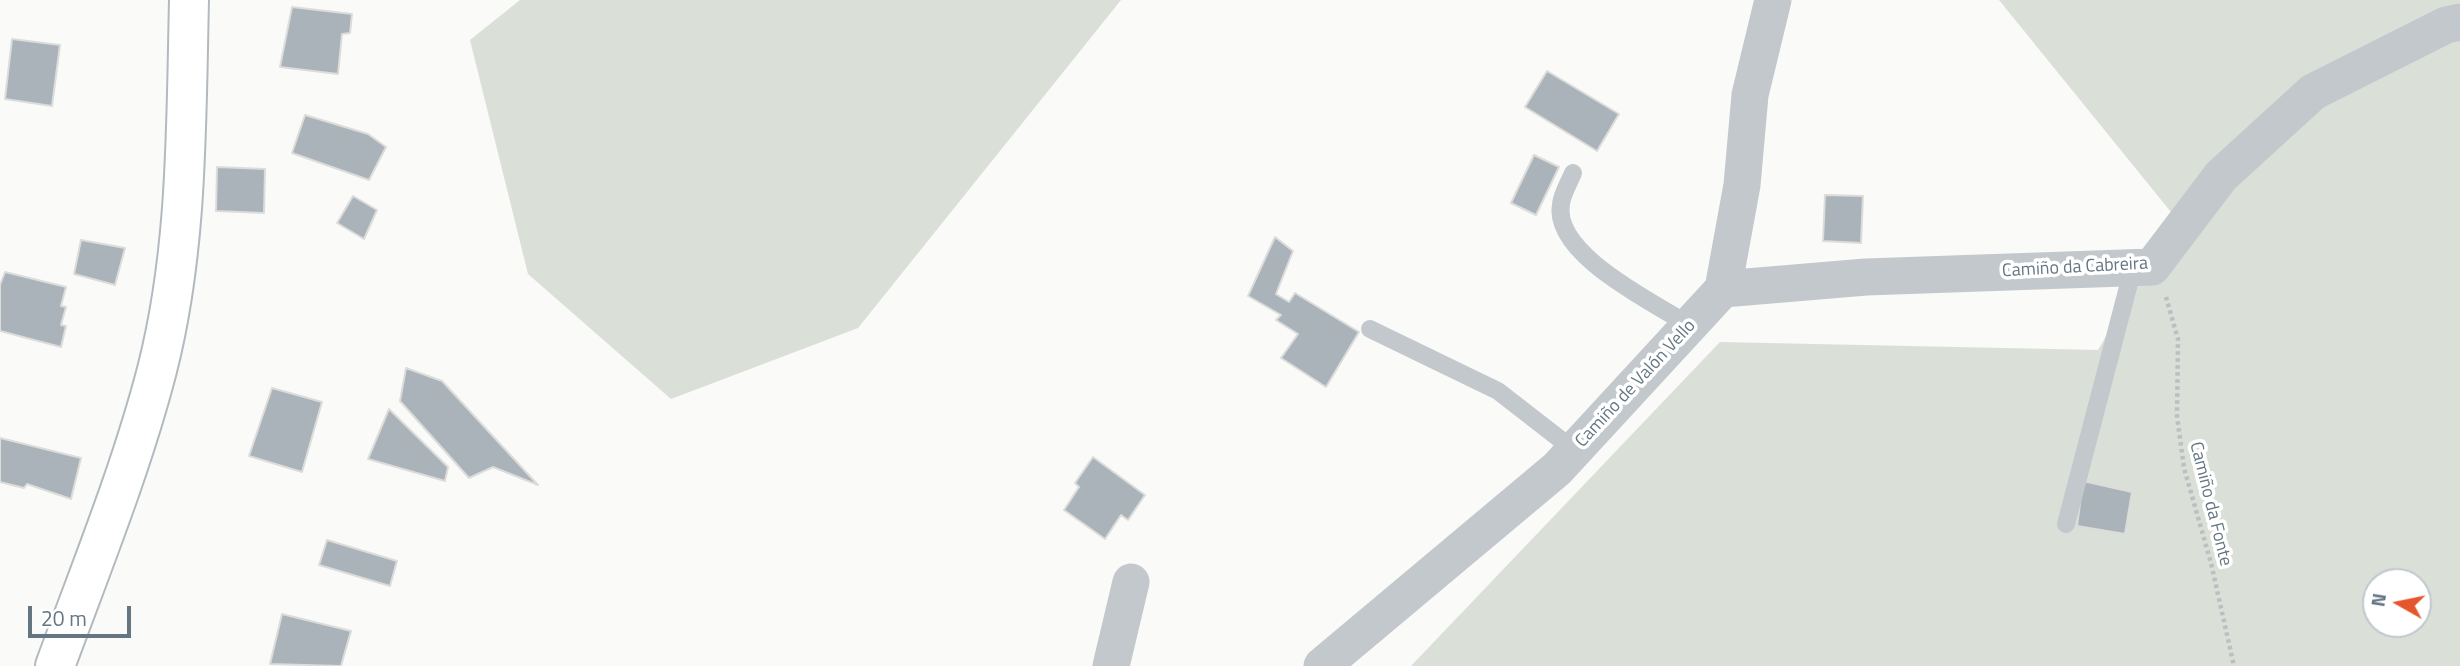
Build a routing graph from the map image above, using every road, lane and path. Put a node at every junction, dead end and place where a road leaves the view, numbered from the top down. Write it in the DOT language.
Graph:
graph roads {
  1 [pos="189,0"];
  2 [pos="1773,0"];
  3 [pos="2460,22"];
  4 [pos="1573,173"];
  5 [pos="2142,268"];
  6 [pos="1723,289"];
  7 [pos="1689,325"];
  8 [pos="1370,329"];
  9 [pos="1574,450"];
  10 [pos="2066,524"];
  11 [pos="1131,582"];
  12 [pos="55,666"];
  13 [pos="1111,666"];
  14 [pos="1322,666"];
  15 [pos="2234,666"];
  1 -- 12 [label="main road"];
  2 -- 6 [label="street"];
  3 -- 5 [label="street, Camiño da Cabreira"];
  4 -- 7 [label="lane"];
  5 -- 6 [label="street, Camiño da Cabreira"];
  5 -- 10 [label="lane"];
  5 -- 15 [label="path, Camiño da Fonte"];
  6 -- 7 [label="street, Camiño de Valón Vello"];
  7 -- 9 [label="street, Camiño de Valón Vello"];
  8 -- 9 [label="lane"];
  9 -- 14 [label="street, Camiño de Valón Vello"];
  11 -- 13 [label="street"];
}
